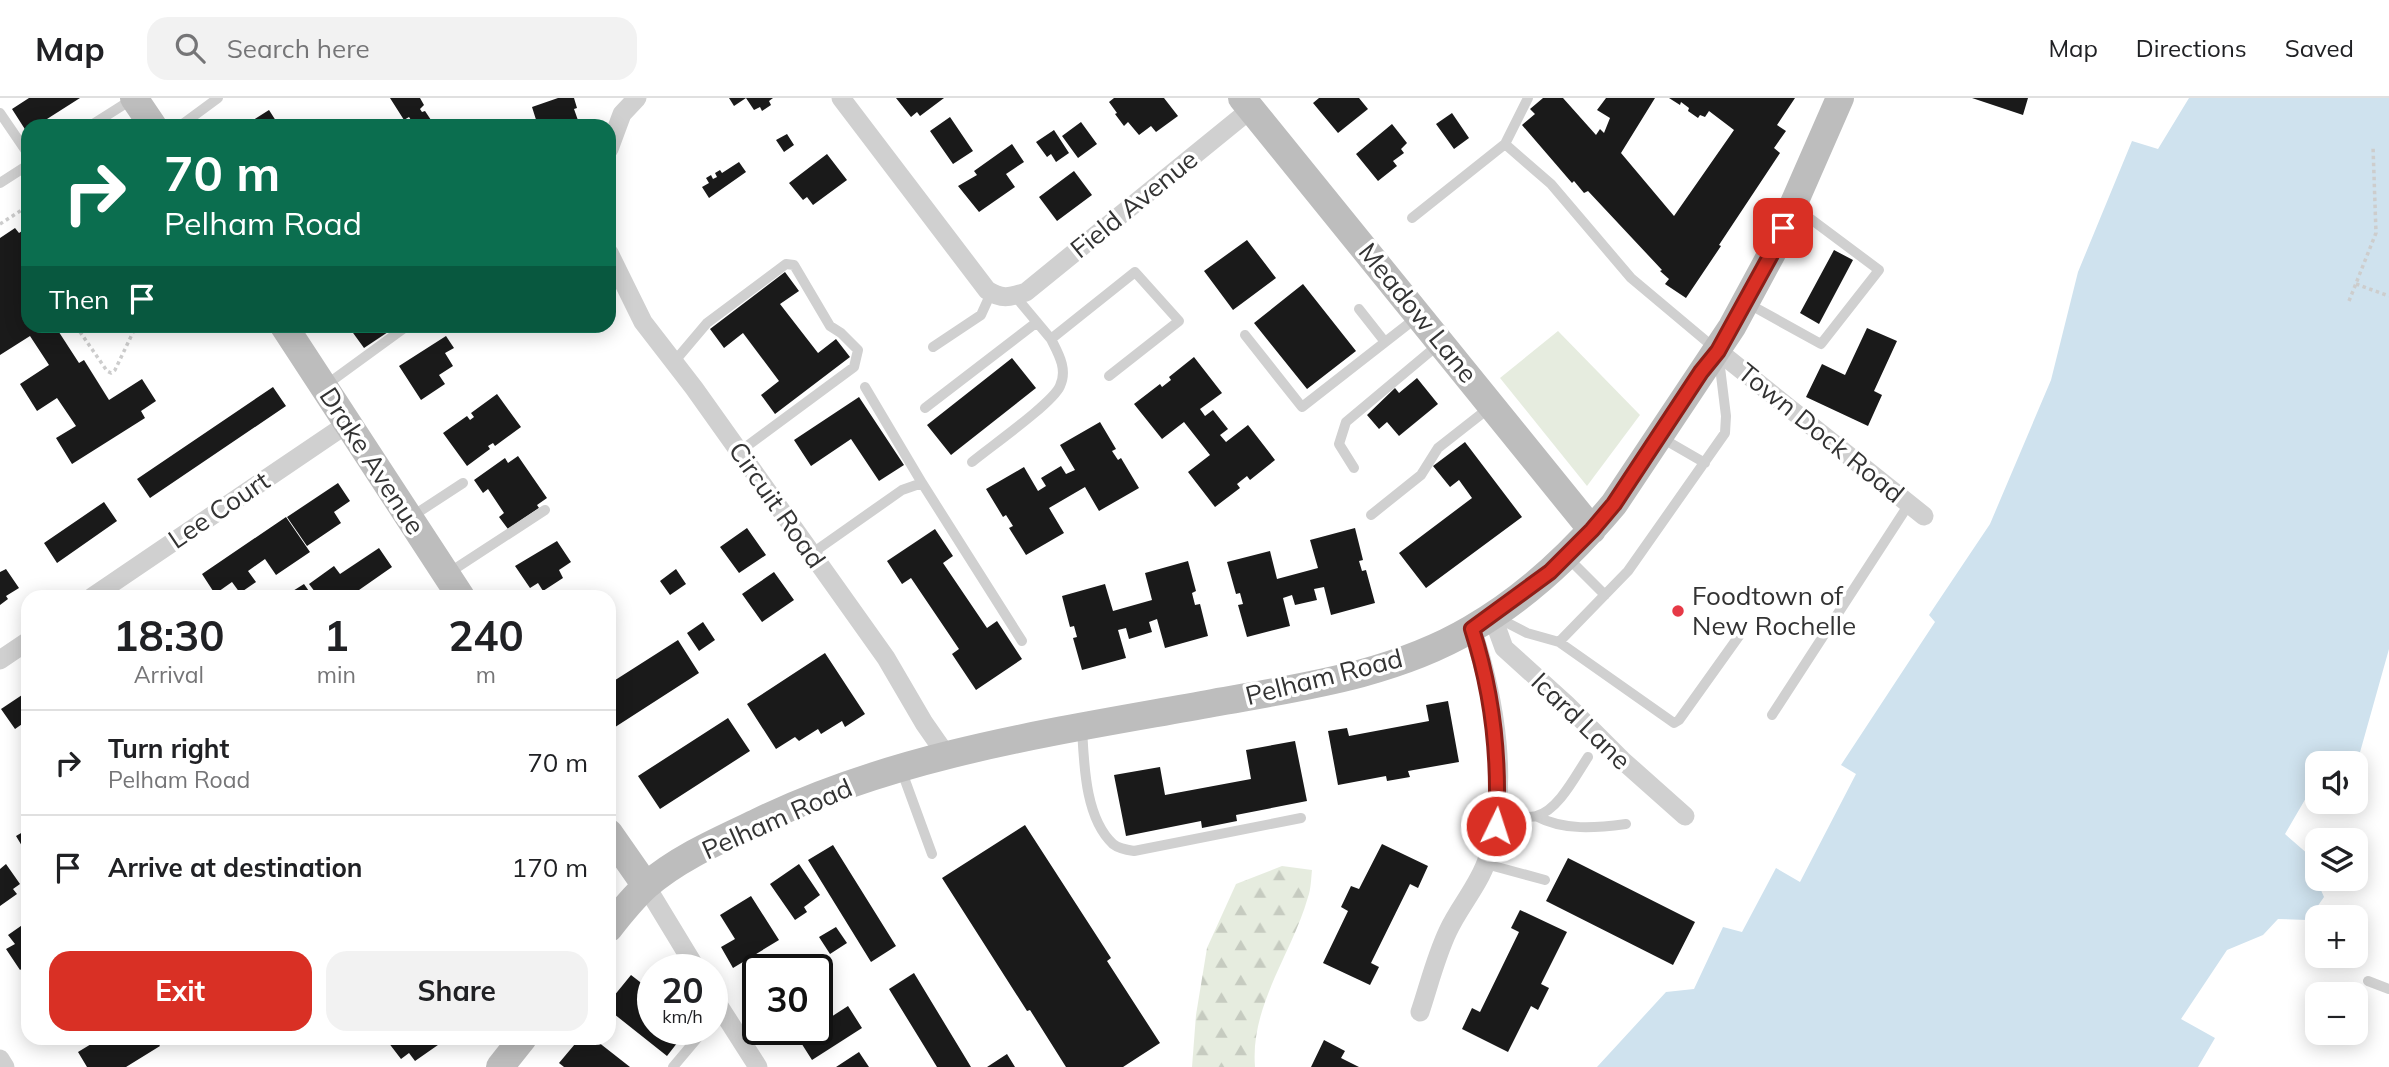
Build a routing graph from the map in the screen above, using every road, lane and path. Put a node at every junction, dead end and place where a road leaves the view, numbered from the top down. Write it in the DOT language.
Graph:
graph roads {
  1 [pos="134,98"];
  2 [pos="218,98"];
  3 [pos="637,98"];
  4 [pos="841,98"];
  5 [pos="1528,98"];
  6 [pos="1840,98"];
  7 [pos="1247,104"];
  8 [pos="624,106"];
  9 [pos="0,113"];
  10 [pos="101,119"];
  11 [pos="148,119"];
  12 [pos="190,119"];
  13 [pos="616,129"];
  14 [pos="21,144"];
  15 [pos="1505,144"];
  16 [pos="2373,146"];
  17 [pos="21,170"];
  18 [pos="0,183"];
  19 [pos="1793,206"];
  20 [pos="21,210"];
  21 [pos="1412,218"];
  22 [pos="0,224"];
  23 [pos="616,267"];
  24 [pos="2356,284"];
  25 [pos="991,293"];
  26 [pos="1015,296"];
  27 [pos="2389,296"];
  28 [pos="2349,301"];
  29 [pos="1745,302"];
  30 [pos="1359,309"];
  31 [pos="1419,316"];
  32 [pos="1037,322"];
  33 [pos="81,333"];
  34 [pos="133,333"];
  35 [pos="289,333"];
  36 [pos="397,333"];
  37 [pos="1245,335"];
  38 [pos="1051,339"];
  39 [pos="1385,342"];
  40 [pos="1441,342"];
  41 [pos="933,347"];
  42 [pos="1718,351"];
  43 [pos="674,362"];
  44 [pos="1109,376"];
  45 [pos="324,387"];
  46 [pos="865,387"];
  47 [pos="1492,405"];
  48 [pos="925,408"];
  49 [pos="347,424"];
  50 [pos="1659,436"];
  51 [pos="739,452"];
  52 [pos="972,462"];
  53 [pos="1705,463"];
  54 [pos="1354,468"];
  55 [pos="463,483"];
  56 [pos="922,483"];
  57 [pos="545,510"];
  58 [pos="1916,510"];
  59 [pos="1371,515"];
  60 [pos="410,518"];
  61 [pos="1592,530"];
  62 [pos="811,555"];
  63 [pos="1567,556"];
  64 [pos="454,586"];
  65 [pos="102,590"];
  66 [pos="1605,595"];
  67 [pos="1482,622"];
  68 [pos="1739,636"];
  69 [pos="1022,640"];
  70 [pos="1559,642"];
  71 [pos="21,646"];
  72 [pos="0,660"];
  73 [pos="1772,715"];
  74 [pos="1082,728"];
  75 [pos="947,756"];
  76 [pos="1588,757"];
  77 [pos="901,769"];
  78 [pos="1497,813"];
  79 [pos="1536,816"];
  80 [pos="1685,816"];
  81 [pos="1301,818"];
  82 [pos="1626,824"];
  83 [pos="616,843"];
  84 [pos="932,853"];
  85 [pos="1486,864"];
  86 [pos="1545,880"];
  87 [pos="646,886"];
  88 [pos="616,920"];
  89 [pos="686,954"];
  90 [pos="2368,981"];
  91 [pos="2389,989"];
  92 [pos="1419,1012"];
  93 [pos="728,1027"];
  94 [pos="517,1045"];
  95 [pos="692,1045"];
  96 [pos="0,1059"];
  97 [pos="5,1067"];
  98 [pos="500,1067"];
  99 [pos="673,1067"];
  100 [pos="758,1067"];
  1 -- 10 [label="lane"];
  1 -- 11 [label="main road"];
  2 -- 12 [label="lane"];
  3 -- 8 [label="street"];
  4 -- 25 [label="street"];
  5 -- 15 [label="lane"];
  6 -- 19 [label="main road, Pelham Road"];
  7 -- 26 [label="street, Field Avenue"];
  7 -- 31 [label="main road, Meadow Lane"];
  8 -- 13 [label="street"];
  9 -- 14 [label="lane"];
  15 -- 21 [label="lane"];
  15 -- 42 [label="lane"];
  16 -- 24 [label="path"];
  17 -- 18 [label="lane"];
  19 -- 29 [label="main road, Pelham Road"];
  19 -- 29 [label="lane"];
  20 -- 22 [label="path"];
  23 -- 43 [label="street, Circuit Road"];
  24 -- 27 [label="path"];
  24 -- 28 [label="path"];
  25 -- 26 [label="street"];
  25 -- 41 [label="lane"];
  26 -- 32 [label="lane"];
  29 -- 42 [label="main road, Pelham Road"];
  30 -- 39 [label="lane"];
  31 -- 39 [label="lane"];
  31 -- 40 [label="main road, Meadow Lane"];
  32 -- 38 [label="lane"];
  32 -- 48 [label="lane"];
  33 -- 34 [label="path"];
  35 -- 45 [label="main road, Drake Avenue"];
  36 -- 45 [label="lane"];
  37 -- 39 [label="lane"];
  38 -- 44 [label="lane"];
  38 -- 52 [label="lane"];
  40 -- 47 [label="main road, Meadow Lane"];
  40 -- 54 [label="lane"];
  42 -- 50 [label="main road, Pelham Road"];
  42 -- 53 [label="lane"];
  42 -- 58 [label="street, Town Dock Road"];
  43 -- 51 [label="street, Circuit Road"];
  43 -- 51 [label="lane"];
  45 -- 49 [label="main road, Drake Avenue"];
  46 -- 56 [label="lane"];
  47 -- 59 [label="lane"];
  47 -- 61 [label="main road, Meadow Lane"];
  49 -- 60 [label="main road, Drake Avenue"];
  49 -- 65 [label="street, Lee Court"];
  50 -- 53 [label="lane"];
  50 -- 61 [label="main road, Pelham Road"];
  51 -- 62 [label="street, Circuit Road"];
  53 -- 66 [label="lane"];
  55 -- 60 [label="lane"];
  56 -- 62 [label="lane"];
  56 -- 69 [label="lane"];
  57 -- 64 [label="lane"];
  58 -- 73 [label="lane"];
  60 -- 64 [label="main road, Drake Avenue"];
  61 -- 63 [label="main road, Pelham Road"];
  62 -- 75 [label="street, Circuit Road"];
  63 -- 66 [label="lane"];
  63 -- 67 [label="main road, Pelham Road"];
  66 -- 70 [label="lane"];
  67 -- 70 [label="lane"];
  67 -- 74 [label="main road, Pelham Road"];
  67 -- 78 [label="street"];
  67 -- 80 [label="street, Icard Lane"];
  68 -- 70 [label="lane"];
  71 -- 72 [label="street"];
  74 -- 75 [label="main road, Pelham Road"];
  74 -- 81 [label="lane"];
  75 -- 77 [label="main road, Pelham Road"];
  76 -- 79 [label="lane"];
  77 -- 84 [label="lane"];
  77 -- 87 [label="main road, Pelham Road"];
  78 -- 79 [label="lane"];
  78 -- 85 [label="street"];
  79 -- 82 [label="lane"];
  83 -- 87 [label="main road"];
  85 -- 86 [label="lane"];
  85 -- 92 [label="street"];
  87 -- 88 [label="main road, Pelham Road"];
  87 -- 89 [label="street"];
  90 -- 91 [label="lane"];
  93 -- 100 [label="street"];
  94 -- 98 [label="main road"];
  95 -- 99 [label="lane"];
  96 -- 97 [label="street"];
}
